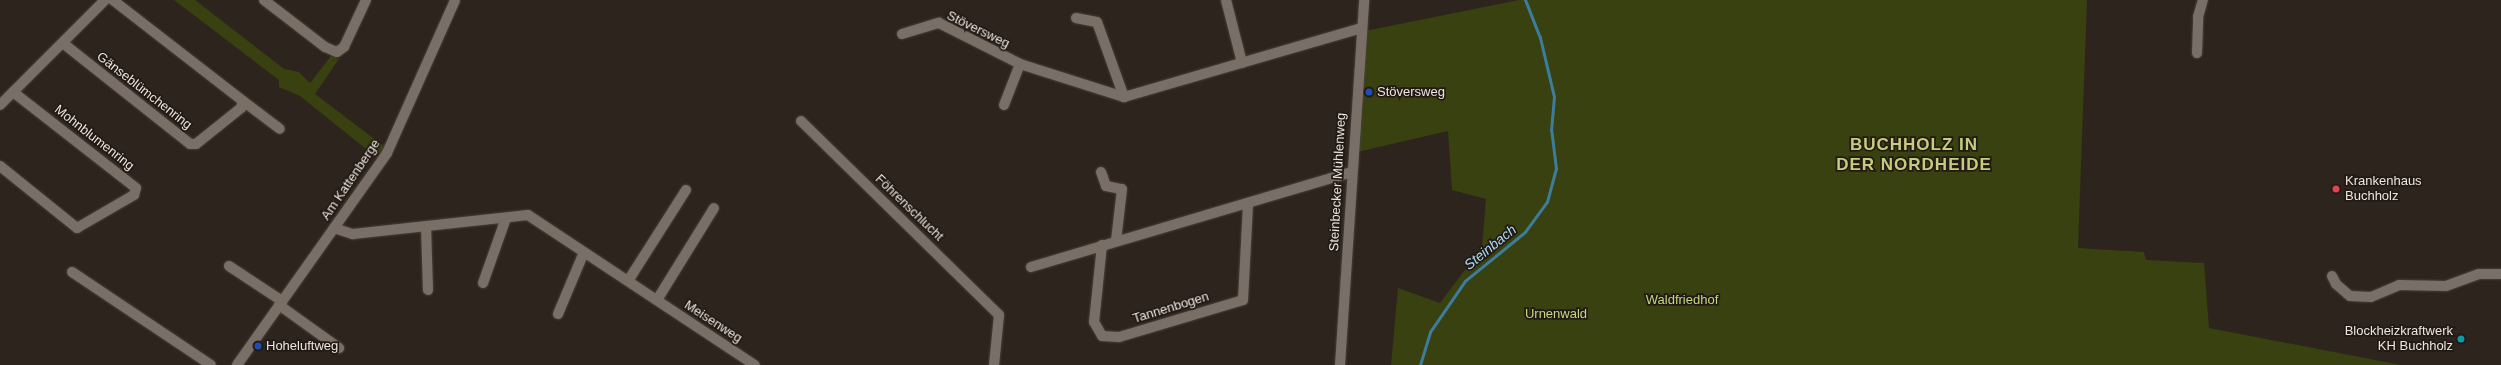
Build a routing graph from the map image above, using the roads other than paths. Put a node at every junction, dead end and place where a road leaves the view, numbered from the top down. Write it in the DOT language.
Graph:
graph roads {
  1 [pos="105,0"];
  2 [pos="113,0"];
  3 [pos="264,0"];
  4 [pos="366,0"];
  5 [pos="456,0"];
  6 [pos="1226,0"];
  7 [pos="1364,0"];
  8 [pos="2203,0"];
  9 [pos="1076,18"];
  10 [pos="1361,28"];
  11 [pos="902,34"];
  12 [pos="64,44"];
  13 [pos="2197,53"];
  14 [pos="1242,62"];
  15 [pos="1020,64"];
  16 [pos="13,92"];
  17 [pos="1124,97"];
  18 [pos="243,101"];
  19 [pos="0,105"];
  20 [pos="1004,105"];
  21 [pos="801,121"];
  22 [pos="280,129"];
  23 [pos="0,166"];
  24 [pos="1101,172"];
  25 [pos="1352,172"];
  26 [pos="686,190"];
  27 [pos="1248,203"];
  28 [pos="714,208"];
  29 [pos="506,218"];
  30 [pos="426,226"];
  31 [pos="334,228"];
  32 [pos="1116,241"];
  33 [pos="1102,245"];
  34 [pos="584,252"];
  35 [pos="229,266"];
  36 [pos="1030,267"];
  37 [pos="72,272"];
  38 [pos="2501,274"];
  39 [pos="2332,276"];
  40 [pos="628,281"];
  41 [pos="483,283"];
  42 [pos="428,290"];
  43 [pos="657,300"];
  44 [pos="281,303"];
  45 [pos="558,314"];
  46 [pos="339,348"];
  47 [pos="211,365"];
  48 [pos="237,365"];
  49 [pos="755,365"];
  50 [pos="994,365"];
  51 [pos="1340,365"];
  1 -- 12 [label="street"];
  2 -- 18 [label="street"];
  3 -- 4 [label="street"];
  5 -- 31 [label="street, Am Kattenberge"];
  6 -- 14 [label="street"];
  7 -- 10 [label="street, Steinbecker Mühlenweg"];
  8 -- 13 [label="street"];
  9 -- 17 [label="street"];
  10 -- 14 [label="street"];
  10 -- 25 [label="street, Steinbecker Mühlenweg"];
  11 -- 15 [label="street, Stöversweg"];
  12 -- 16 [label="street"];
  12 -- 18 [label="street, Gänseblümchenring"];
  14 -- 17 [label="street"];
  15 -- 17 [label="street, Stöversweg"];
  15 -- 20 [label="street, Stöversweg"];
  16 -- 19 [label="street"];
  16 -- 23 [label="street, Mohnblumenring"];
  18 -- 22 [label="street"];
  21 -- 50 [label="street, Föhrenschlucht"];
  24 -- 32 [label="street"];
  25 -- 27 [label="street"];
  25 -- 51 [label="street, Steinbecker Mühlenweg"];
  26 -- 40 [label="street"];
  27 -- 32 [label="street"];
  27 -- 33 [label="street, Tannenbogen"];
  28 -- 43 [label="street"];
  29 -- 30 [label="street, Meisenweg"];
  29 -- 34 [label="street, Meisenweg"];
  29 -- 41 [label="street"];
  30 -- 31 [label="street, Meisenweg"];
  30 -- 42 [label="street"];
  31 -- 44 [label="street, Am Kattenberge"];
  32 -- 33 [label="street"];
  33 -- 36 [label="street"];
  34 -- 40 [label="street, Meisenweg"];
  34 -- 45 [label="street"];
  35 -- 44 [label="street"];
  37 -- 47 [label="street"];
  38 -- 39 [label="street"];
  40 -- 43 [label="street, Meisenweg"];
  43 -- 49 [label="street, Meisenweg"];
  44 -- 46 [label="street"];
  44 -- 48 [label="street, Am Kattenberge"];
}
